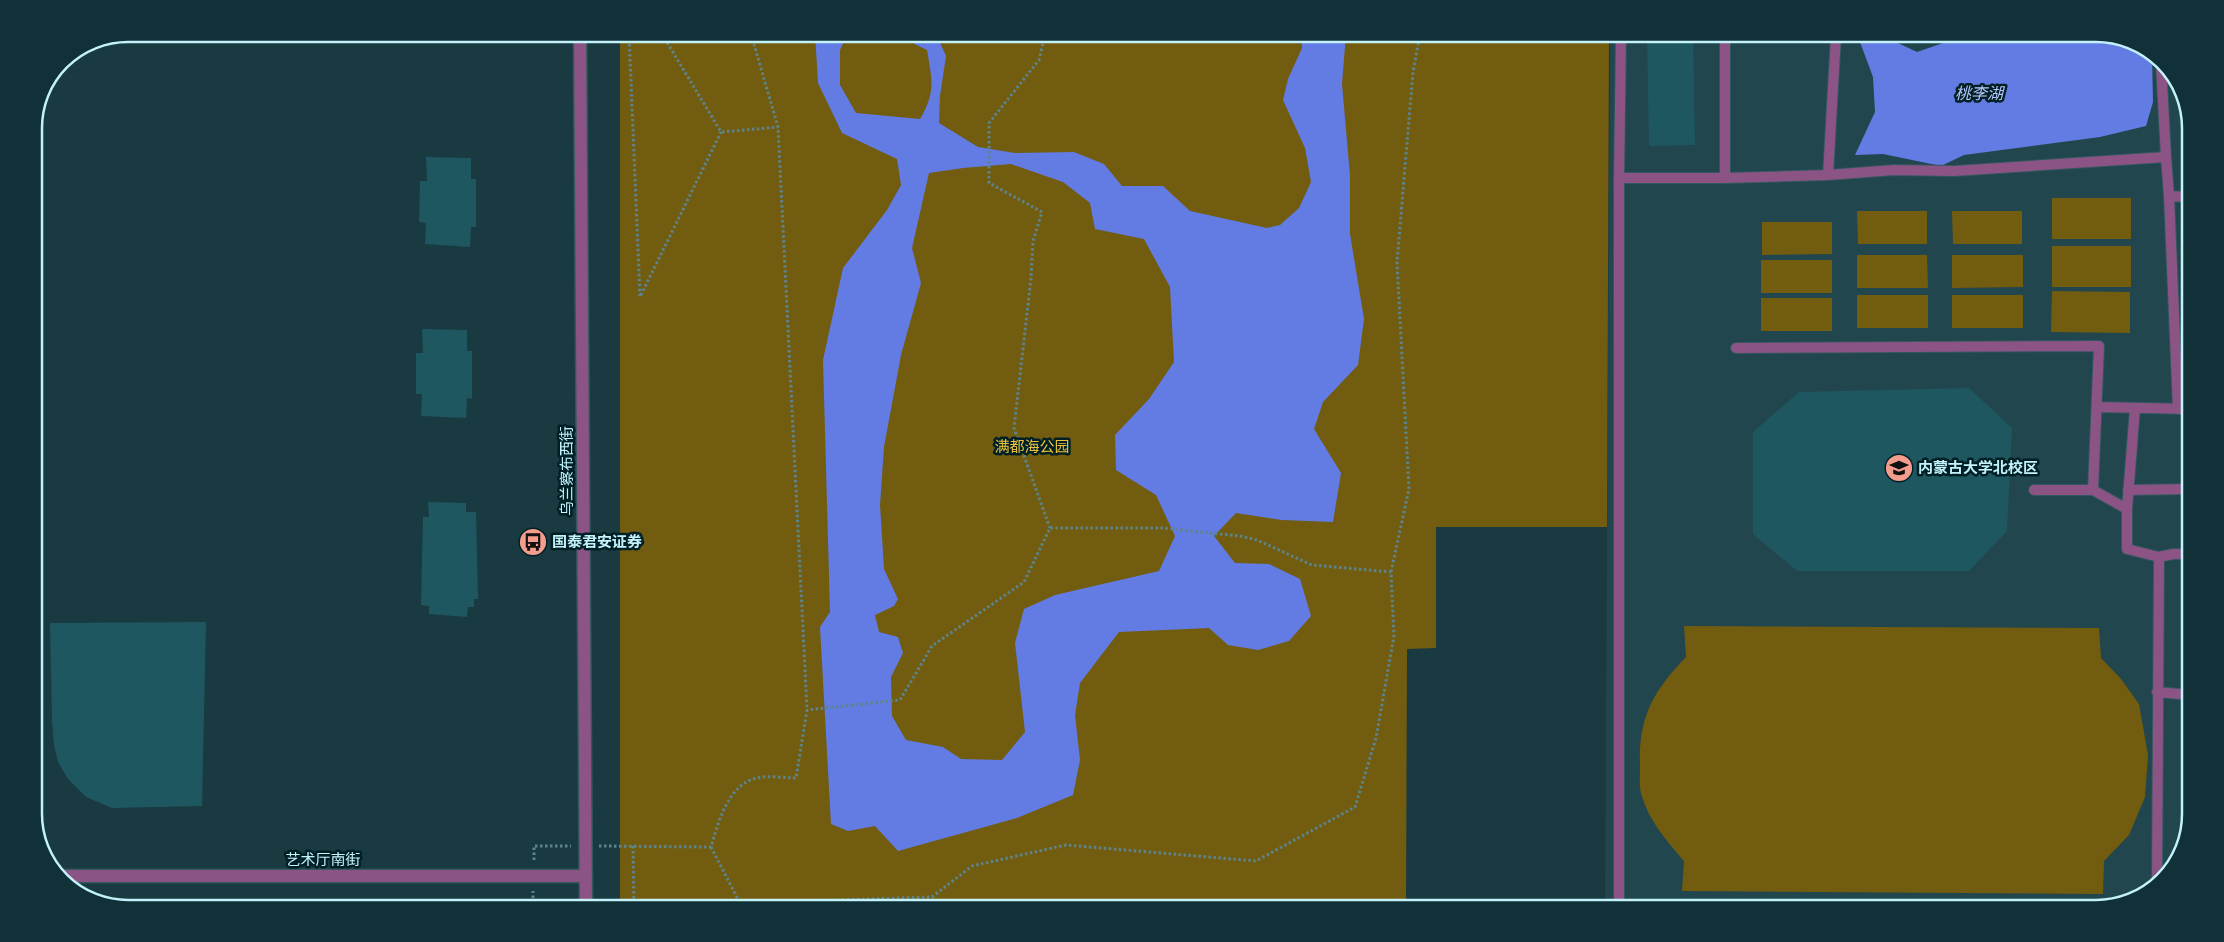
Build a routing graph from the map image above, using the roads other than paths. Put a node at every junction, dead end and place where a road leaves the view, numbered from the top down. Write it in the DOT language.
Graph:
graph roads {
  1 [pos="580,42"];
  2 [pos="1621,42"];
  3 [pos="1725,42"];
  4 [pos="1836,42"];
  5 [pos="2162,74"];
  6 [pos="2166,157"];
  7 [pos="1828,175"];
  8 [pos="1619,178"];
  9 [pos="1725,178"];
  10 [pos="2169,196"];
  11 [pos="2181,196"];
  12 [pos="1736,348"];
  13 [pos="2098,407"];
  14 [pos="2135,408"];
  15 [pos="2178,409"];
  16 [pos="2181,409"];
  17 [pos="2182,489"];
  18 [pos="2034,490"];
  19 [pos="2093,490"];
  20 [pos="2128,490"];
  21 [pos="2127,509"];
  22 [pos="2182,554"];
  23 [pos="2158,557"];
  24 [pos="2157,692"];
  25 [pos="2182,694"];
  26 [pos="2158,872"];
  27 [pos="70,876"];
  28 [pos="586,876"];
  29 [pos="586,899"];
  30 [pos="1619,899"];
  1 -- 28 [label="street, 乌兰察布西街"];
  2 -- 8 [label="lane"];
  3 -- 9 [label="lane"];
  4 -- 7 [label="lane"];
  5 -- 6 [label="lane"];
  6 -- 7 [label="lane"];
  6 -- 10 [label="lane"];
  7 -- 9 [label="lane"];
  8 -- 9 [label="lane"];
  8 -- 30 [label="lane"];
  10 -- 11 [label="lane"];
  10 -- 15 [label="lane"];
  12 -- 13 [label="lane"];
  13 -- 14 [label="lane"];
  13 -- 19 [label="lane"];
  14 -- 15 [label="lane"];
  14 -- 20 [label="lane"];
  15 -- 16 [label="lane"];
  17 -- 20 [label="lane"];
  18 -- 19 [label="lane"];
  19 -- 21 [label="lane"];
  20 -- 21 [label="lane"];
  21 -- 23 [label="lane"];
  22 -- 23 [label="lane"];
  23 -- 24 [label="lane"];
  24 -- 25 [label="lane"];
  24 -- 26 [label="lane"];
  27 -- 28 [label="street, 艺术厅南街"];
  28 -- 29 [label="street, 乌兰察布西街"];
}
